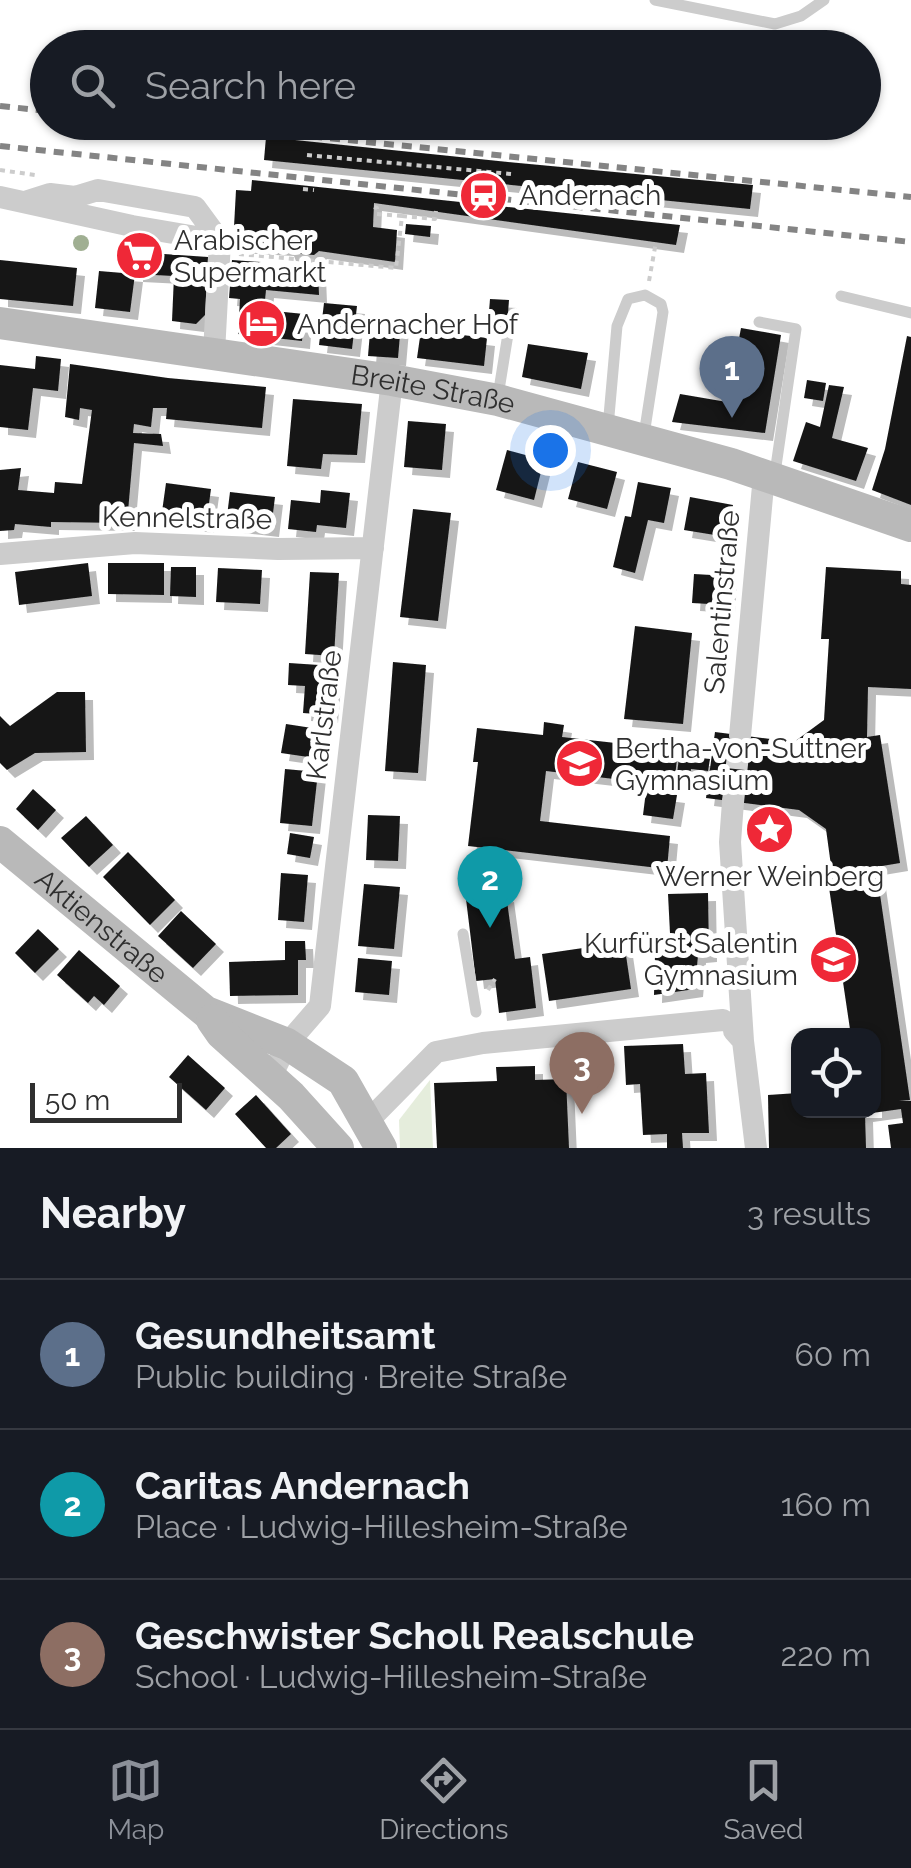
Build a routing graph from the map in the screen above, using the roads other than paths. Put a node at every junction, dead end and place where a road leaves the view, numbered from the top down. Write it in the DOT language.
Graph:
graph roads {
  1 [pos="655,0"];
  2 [pos="824,0"];
  3 [pos="0,196"];
  4 [pos="841,296"];
  5 [pos="911,312"];
  6 [pos="759,322"];
  7 [pos="0,323"];
  8 [pos="508,334"];
  9 [pos="214,353"];
  10 [pos="392,380"];
  11 [pos="498,400"];
  12 [pos="608,431"];
  13 [pos="643,440"];
  14 [pos="769,476"];
  15 [pos="911,526"];
  16 [pos="373,548"];
  17 [pos="0,554"];
  18 [pos="740,736"];
  19 [pos="733,802"];
  20 [pos="0,842"];
  21 [pos="464,934"];
  22 [pos="743,996"];
  23 [pos="206,1012"];
  24 [pos="476,1012"];
  25 [pos="722,1020"];
  26 [pos="743,1041"];
  27 [pos="288,1044"];
  28 [pos="271,1077"];
  29 [pos="375,1135"];
  30 [pos="335,1144"];
  31 [pos="756,1148"];
  1 -- 2 [label="lane"];
  3 -- 9 [label="street"];
  4 -- 5 [label="lane"];
  6 -- 14 [label="lane"];
  7 -- 9 [label="street, Breite Straße"];
  8 -- 11 [label="lane"];
  9 -- 10 [label="street, Breite Straße"];
  10 -- 11 [label="street, Breite Straße"];
  10 -- 16 [label="street, Karlstraße"];
  11 -- 12 [label="street, Breite Straße"];
  12 -- 13 [label="street, Breite Straße"];
  12 -- 13 [label="lane"];
  13 -- 14 [label="street, Breite Straße"];
  14 -- 15 [label="street, Breite Straße"];
  14 -- 18 [label="street, Salentinstraße"];
  16 -- 17 [label="street, Kennelstraße"];
  16 -- 27 [label="street, Karlstraße"];
  19 -- 22 [label="street"];
  20 -- 23 [label="street, Aktienstraße"];
  21 -- 24 [label="lane"];
  22 -- 25 [label="street"];
  22 -- 26 [label="street"];
  23 -- 27 [label="street, Aktienstraße"];
  23 -- 28 [label="street, Aktienstraße"];
  25 -- 26 [label="street"];
  25 -- 29 [label="street"];
  26 -- 31 [label="street"];
  27 -- 28 [label="street"];
  27 -- 29 [label="street, Aktienstraße"];
  28 -- 30 [label="street, Aktienstraße"];
  29 -- 30 [label="street, Aktienstraße"];
}
